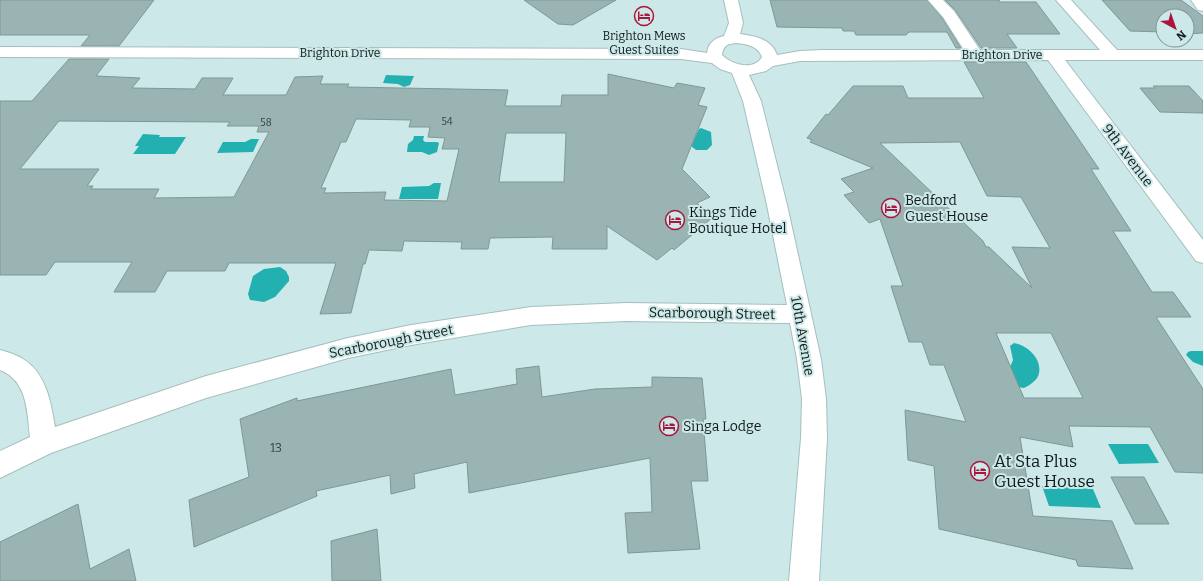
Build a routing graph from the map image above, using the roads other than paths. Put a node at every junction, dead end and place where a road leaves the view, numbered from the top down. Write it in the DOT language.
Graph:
graph roads {
  1 [pos="731,0"];
  2 [pos="935,0"];
  3 [pos="1063,0"];
  4 [pos="1198,0"];
  5 [pos="1203,6"];
  6 [pos="736,23"];
  7 [pos="757,42"];
  8 [pos="721,48"];
  9 [pos="0,52"];
  10 [pos="975,55"];
  11 [pos="1053,55"];
  12 [pos="1113,55"];
  13 [pos="800,56"];
  14 [pos="1203,56"];
  15 [pos="762,66"];
  16 [pos="739,70"];
  17 [pos="751,95"];
  18 [pos="1203,255"];
  19 [pos="799,314"];
  20 [pos="0,360"];
  21 [pos="44,443"];
  22 [pos="0,465"];
  23 [pos="804,581"];
  1 -- 6 [label="street"];
  2 -- 10 [label="street"];
  3 -- 12 [label="street"];
  4 -- 5 [label="street"];
  6 -- 7 [label="street"];
  6 -- 8 [label="street"];
  7 -- 8 [label="street"];
  7 -- 13 [label="street, Brighton Drive"];
  7 -- 15 [label="street"];
  8 -- 9 [label="street, Brighton Drive"];
  8 -- 16 [label="street"];
  10 -- 11 [label="street, Brighton Drive"];
  10 -- 13 [label="street, Brighton Drive"];
  11 -- 12 [label="street, Brighton Drive"];
  11 -- 18 [label="street, 9th Avenue"];
  12 -- 14 [label="street, Brighton Drive"];
  13 -- 15 [label="street, Brighton Drive"];
  15 -- 16 [label="street, Brighton Drive"];
  15 -- 17 [label="street, 10th Avenue"];
  16 -- 17 [label="street, 10th Avenue"];
  17 -- 19 [label="street, 10th Avenue"];
  19 -- 21 [label="street, Scarborough Street"];
  19 -- 23 [label="street, 10th Avenue"];
  20 -- 21 [label="street"];
  21 -- 22 [label="street, Scarborough Street"];
}
